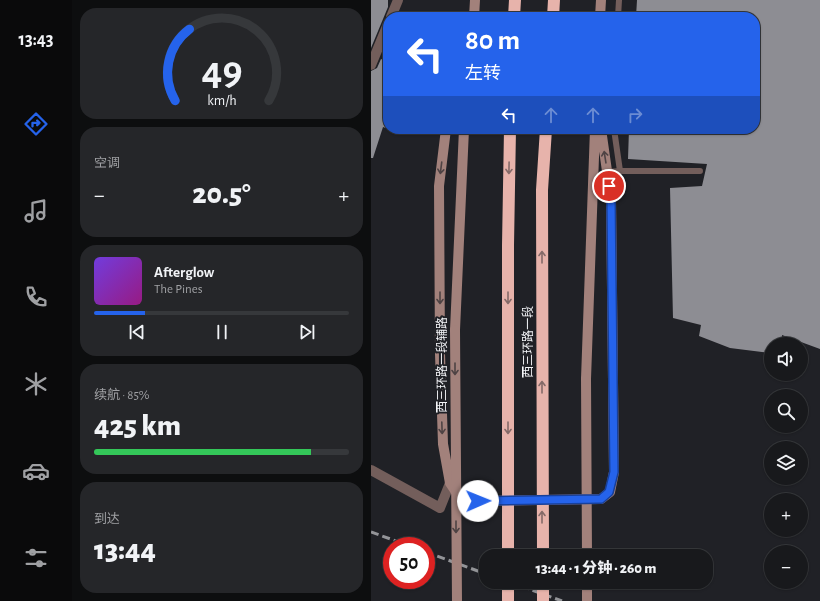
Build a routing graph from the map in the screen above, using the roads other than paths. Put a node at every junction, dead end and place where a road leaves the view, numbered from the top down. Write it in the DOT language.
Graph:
graph roads {
  1 [pos="398,0"];
  2 [pos="475,0"];
  3 [pos="515,0"];
  4 [pos="554,0"];
  5 [pos="601,0"];
  6 [pos="619,0"];
  7 [pos="393,12"];
  8 [pos="474,12"];
  9 [pos="515,12"];
  10 [pos="553,12"];
  11 [pos="600,12"];
  12 [pos="618,12"];
  13 [pos="383,36"];
  14 [pos="371,65"];
  15 [pos="445,134"];
  16 [pos="464,134"];
  17 [pos="510,134"];
  18 [pos="546,134"];
  19 [pos="595,134"];
  20 [pos="602,134"];
  21 [pos="615,134"];
  22 [pos="620,170"];
  23 [pos="700,171"];
  24 [pos="607,172"];
  25 [pos="371,470"];
  26 [pos="450,483"];
  27 [pos="508,549"];
  28 [pos="543,549"];
  29 [pos="587,549"];
  30 [pos="508,589"];
  31 [pos="543,589"];
  32 [pos="587,589"];
  33 [pos="457,601"];
  34 [pos="508,601"];
  35 [pos="543,601"];
  36 [pos="587,601"];
  1 -- 7 [label="street"];
  2 -- 8 [label="main road"];
  3 -- 9 [label="highway"];
  4 -- 10 [label="highway"];
  5 -- 11 [label="main road"];
  6 -- 12 [label="lane"];
  13 -- 14 [label="street"];
  15 -- 26 [label="main road, one-way"];
  16 -- 33 [label="main road, 西三环路一段辅路, one-way, bridge"];
  17 -- 27 [label="highway, 西三环路一段, one-way, bridge"];
  28 -- 18 [label="highway, 西三环路一段, one-way, bridge"];
  19 -- 29 [label="main road, bridge"];
  24 -- 20 [label="main road, one-way"];
  21 -- 22 [label="lane"];
  22 -- 23 [label="lane"];
  22 -- 24 [label="lane"];
  24 -- 26 [label="main road"];
  25 -- 26 [label="street"];
  30 -- 34 [label="highway"];
  31 -- 35 [label="highway, bridge"];
  32 -- 36 [label="main road"];
}
